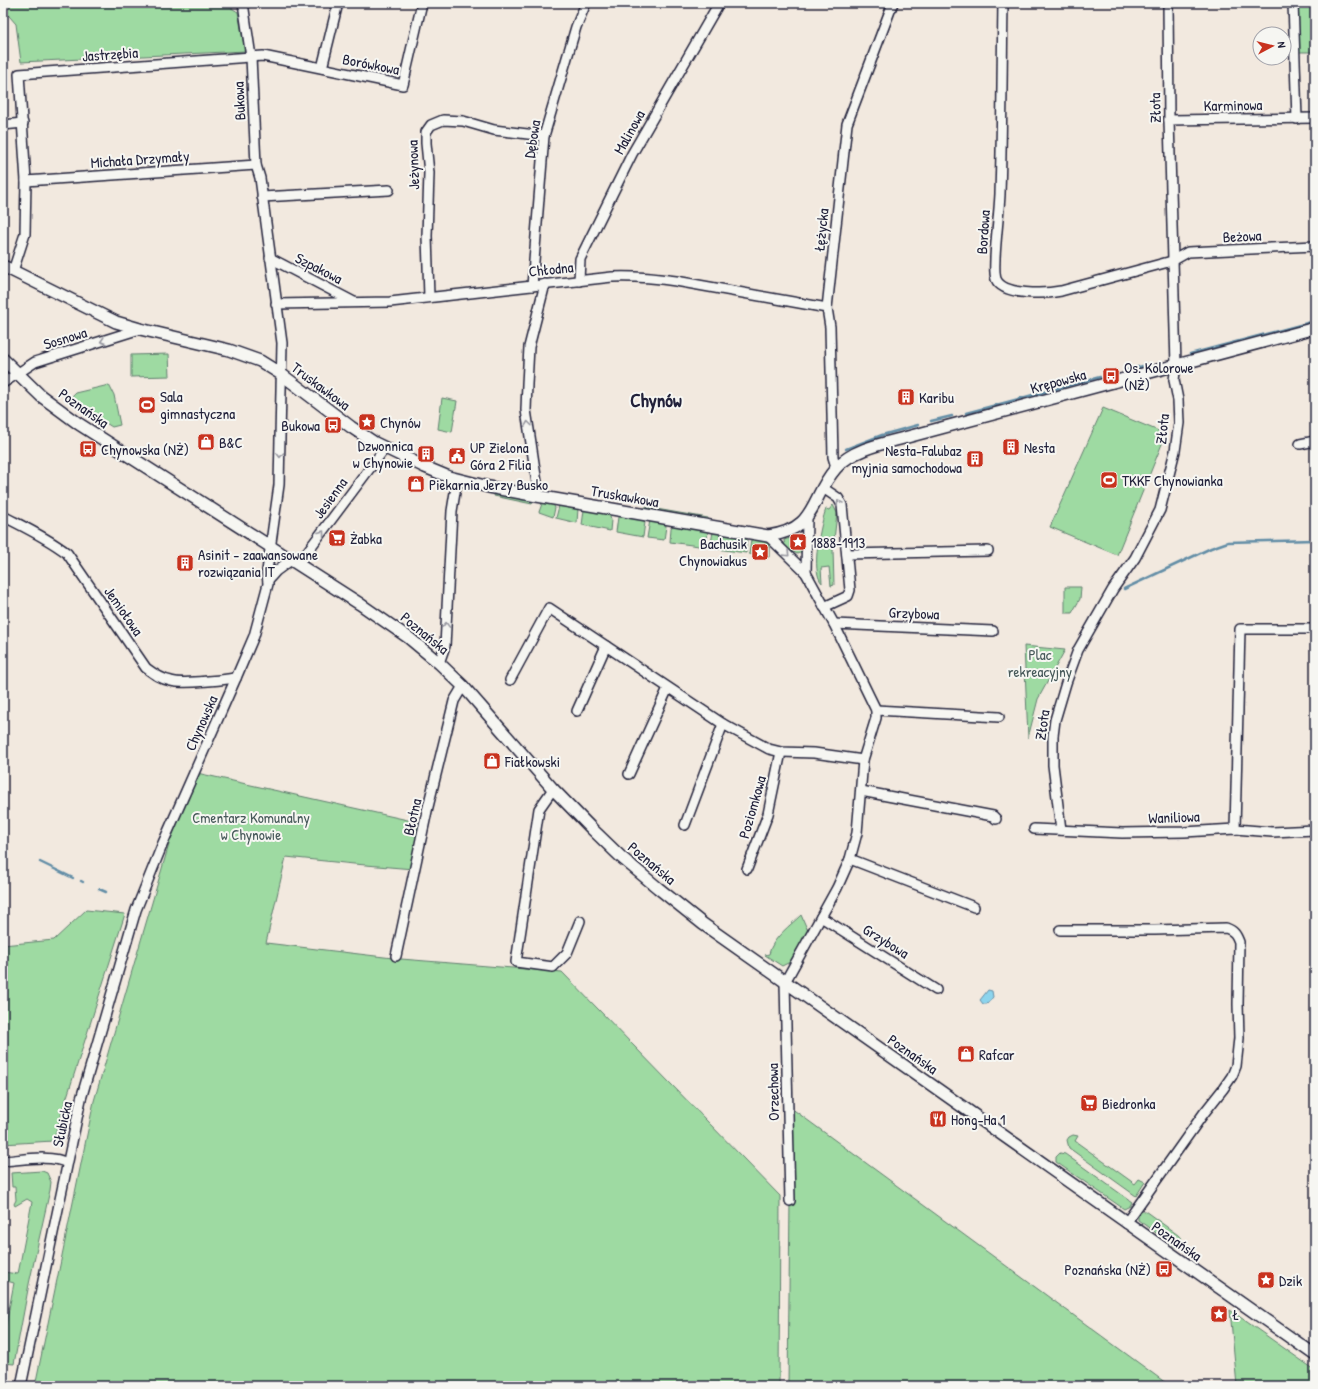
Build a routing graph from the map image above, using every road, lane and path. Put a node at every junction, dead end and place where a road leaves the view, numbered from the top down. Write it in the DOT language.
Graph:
graph roads {
  1 [pos="242,3"];
  2 [pos="338,3"];
  3 [pos="422,3"];
  4 [pos="586,3"];
  5 [pos="719,3"];
  6 [pos="893,3"];
  7 [pos="1003,3"];
  8 [pos="1168,3"];
  9 [pos="1293,3"];
  10 [pos="251,57"];
  11 [pos="322,68"];
  12 [pos="1297,118"];
  13 [pos="1315,118"];
  14 [pos="1169,120"];
  15 [pos="23,123"];
  16 [pos="3,124"];
  17 [pos="544,136"];
  18 [pos="256,165"];
  19 [pos="26,181"];
  20 [pos="389,190"];
  21 [pos="262,197"];
  22 [pos="1315,246"];
  23 [pos="270,258"];
  24 [pos="1172,261"];
  25 [pos="8,268"];
  26 [pos="579,281"];
  27 [pos="545,284"];
  28 [pos="532,286"];
  29 [pos="429,297"];
  30 [pos="356,303"];
  31 [pos="276,304"];
  32 [pos="827,308"];
  33 [pos="1315,328"];
  34 [pos="140,329"];
  35 [pos="3,360"];
  36 [pos="1176,364"];
  37 [pos="17,374"];
  38 [pos="281,374"];
  39 [pos="3,383"];
  40 [pos="1315,441"];
  41 [pos="1300,444"];
  42 [pos="384,448"];
  43 [pos="836,468"];
  44 [pos="457,480"];
  45 [pos="823,488"];
  46 [pos="539,496"];
  47 [pos="3,516"];
  48 [pos="807,517"];
  49 [pos="768,536"];
  50 [pos="271,547"];
  51 [pos="988,550"];
  52 [pos="847,554"];
  53 [pos="295,562"];
  54 [pos="806,573"];
  55 [pos="268,580"];
  56 [pos="824,607"];
  57 [pos="834,624"];
  58 [pos="1315,629"];
  59 [pos="993,631"];
  60 [pos="606,646"];
  61 [pos="439,663"];
  62 [pos="236,678"];
  63 [pos="510,680"];
  64 [pos="463,686"];
  65 [pos="668,688"];
  66 [pos="577,710"];
  67 [pos="876,710"];
  68 [pos="999,717"];
  69 [pos="723,724"];
  70 [pos="781,752"];
  71 [pos="863,760"];
  72 [pos="629,774"];
  73 [pos="553,788"];
  74 [pos="861,791"];
  75 [pos="996,819"];
  76 [pos="685,825"];
  77 [pos="1235,828"];
  78 [pos="1034,829"];
  79 [pos="1061,830"];
  80 [pos="1315,830"];
  81 [pos="850,859"];
  82 [pos="747,869"];
  83 [pos="150,874"];
  84 [pos="974,907"];
  85 [pos="821,917"];
  86 [pos="580,921"];
  87 [pos="1060,930"];
  88 [pos="396,956"];
  89 [pos="785,982"];
  90 [pos="936,990"];
  91 [pos="3,1161"];
  92 [pos="67,1163"];
  93 [pos="790,1201"];
  94 [pos="1126,1223"];
  95 [pos="1315,1355"];
  96 [pos="21,1386"];
  1 -- 10 [label="street, Bukowa"];
  2 -- 11 [label="street"];
  3 -- 11 [label="street, Borówkowa"];
  4 -- 17 [label="street, Dębowa"];
  5 -- 26 [label="street, Malinowa"];
  6 -- 32 [label="street, Łężycka"];
  7 -- 24 [label="street, Bordowa"];
  8 -- 14 [label="street, Złota"];
  9 -- 12 [label="street"];
  10 -- 11 [label="street, Borówkowa"];
  10 -- 15 [label="street, Jastrzębia"];
  10 -- 18 [label="street, Bukowa"];
  12 -- 13 [label="street, Karminowa"];
  12 -- 14 [label="street, Karminowa"];
  14 -- 24 [label="street, Złota"];
  15 -- 16 [label="street"];
  15 -- 19 [label="street, Jastrzębia"];
  17 -- 28 [label="street, Dębowa"];
  17 -- 29 [label="street, Jeżynowa"];
  18 -- 19 [label="street, Michała Drzymały"];
  18 -- 21 [label="street, Bukowa"];
  19 -- 25 [label="street, Jastrzębia"];
  20 -- 21 [label="street"];
  21 -- 23 [label="street, Bukowa"];
  22 -- 24 [label="street, Beżowa"];
  23 -- 30 [label="street, Szpakowa"];
  23 -- 31 [label="street, Bukowa"];
  24 -- 36 [label="street, Złota"];
  25 -- 34 [label="street, Truskawkowa"];
  26 -- 27 [label="street, Chłodna"];
  26 -- 32 [label="street, Chłodna"];
  27 -- 28 [label="street, Chłodna"];
  46 -- 27 [label="street, one-way"];
  28 -- 29 [label="street, Chłodna"];
  29 -- 30 [label="street, Chłodna"];
  30 -- 31 [label="street, Chłodna"];
  31 -- 38 [label="street, Bukowa"];
  32 -- 43 [label="street, Łężycka"];
  33 -- 36 [label="street, Krępowska"];
  34 -- 37 [label="street, Sosnowa, one-way"];
  34 -- 38 [label="street, Truskawkowa"];
  35 -- 37 [label="street, Poznańska"];
  36 -- 43 [label="street, Krępowska"];
  36 -- 79 [label="street, Złota"];
  37 -- 39 [label="street, Sosnowa"];
  37 -- 50 [label="street, Poznańska"];
  38 -- 42 [label="street, Truskawkowa"];
  38 -- 50 [label="street, Bukowa, one-way"];
  40 -- 41 [label="street"];
  42 -- 44 [label="street, Truskawkowa"];
  53 -- 42 [label="street, Jesienna, one-way"];
  43 -- 45 [label="street, Truskawkowa"];
  44 -- 46 [label="street, Truskawkowa"];
  61 -- 44 [label="street, one-way"];
  45 -- 48 [label="street, Truskawkowa"];
  52 -- 45 [label="street, one-way"];
  46 -- 49 [label="street, Truskawkowa"];
  47 -- 62 [label="street, Jemiołowa"];
  48 -- 49 [label="street, Truskawkowa"];
  48 -- 54 [label="street, Truskawkowa"];
  49 -- 54 [label="street, one-way"];
  50 -- 53 [label="street, Poznańska"];
  50 -- 55 [label="street, Chynowska"];
  51 -- 52 [label="street"];
  52 -- 56 [label="street"];
  53 -- 55 [label="street"];
  53 -- 61 [label="street, Poznańska"];
  54 -- 56 [label="street"];
  55 -- 62 [label="street, Chynowska"];
  56 -- 57 [label="street"];
  57 -- 59 [label="street, Grzybowa"];
  57 -- 67 [label="street"];
  58 -- 77 [label="street"];
  60 -- 63 [label="street"];
  60 -- 65 [label="street"];
  60 -- 66 [label="street"];
  61 -- 64 [label="street, Poznańska"];
  62 -- 83 [label="street, Chynowska"];
  64 -- 73 [label="street, Poznańska"];
  64 -- 88 [label="street, Błotna"];
  65 -- 69 [label="street"];
  65 -- 72 [label="street"];
  67 -- 68 [label="street"];
  67 -- 71 [label="street"];
  69 -- 70 [label="street"];
  69 -- 76 [label="street"];
  70 -- 71 [label="street"];
  70 -- 82 [label="street, Poziomkowa"];
  71 -- 74 [label="street"];
  73 -- 86 [label="street"];
  73 -- 89 [label="street, Poznańska"];
  74 -- 75 [label="street"];
  74 -- 81 [label="street"];
  77 -- 79 [label="street, Waniliowa"];
  77 -- 80 [label="street, Waniliowa"];
  78 -- 79 [label="street, Waniliowa"];
  81 -- 84 [label="street"];
  81 -- 85 [label="street"];
  83 -- 92 [label="street, Słubicka"];
  85 -- 89 [label="street"];
  85 -- 90 [label="street, Grzybowa"];
  87 -- 94 [label="street"];
  89 -- 93 [label="street, Orzechowa"];
  89 -- 94 [label="street, Poznańska"];
  91 -- 92 [label="street"];
  92 -- 96 [label="street, Słubicka"];
  94 -- 95 [label="street, Poznańska"];
}
